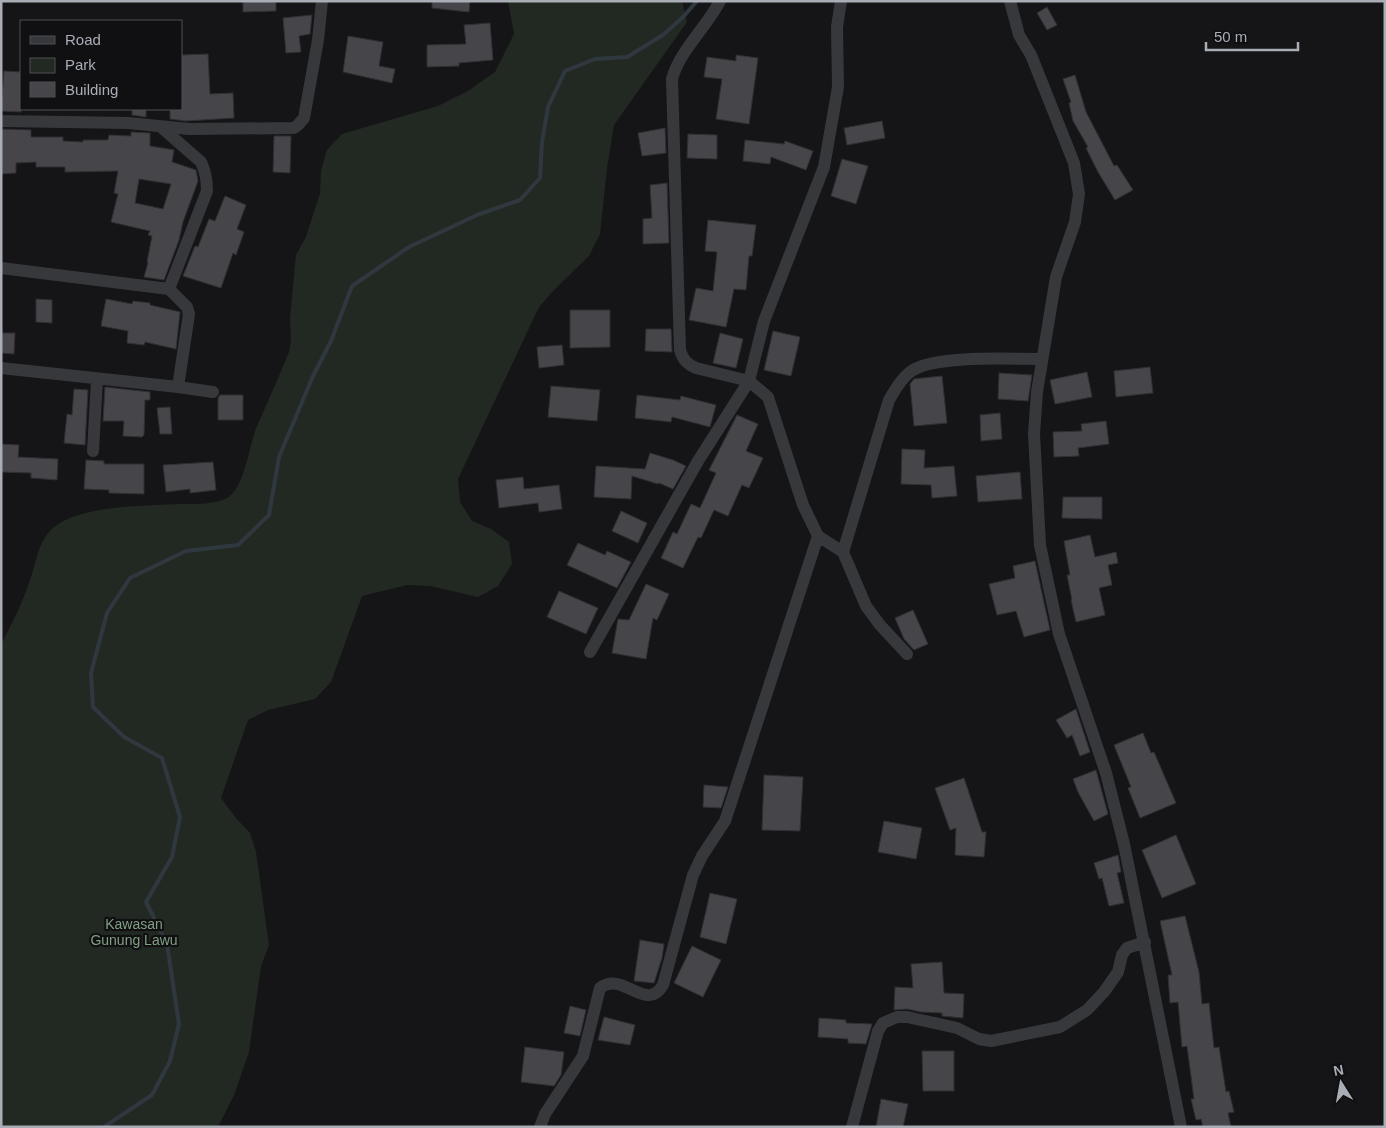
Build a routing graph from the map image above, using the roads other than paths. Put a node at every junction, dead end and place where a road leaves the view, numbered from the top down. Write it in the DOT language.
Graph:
graph roads {
  1 [pos="322,1"];
  2 [pos="720,1"];
  3 [pos="841,1"];
  4 [pos="1010,1"];
  5 [pos="1,121"];
  6 [pos="161,127"];
  7 [pos="1,268"];
  8 [pos="169,289"];
  9 [pos="1042,358"];
  10 [pos="1,368"];
  11 [pos="97,379"];
  12 [pos="749,381"];
  13 [pos="178,387"];
  14 [pos="213,392"];
  15 [pos="93,451"];
  16 [pos="818,536"];
  17 [pos="842,552"];
  18 [pos="590,652"];
  19 [pos="907,654"];
  20 [pos="1145,942"];
  21 [pos="540,1127"];
  22 [pos="852,1127"];
  23 [pos="1181,1127"];
  1 -- 6 [label="street"];
  2 -- 12 [label="street"];
  3 -- 12 [label="street"];
  4 -- 9 [label="street"];
  5 -- 6 [label="street"];
  6 -- 8 [label="street"];
  7 -- 8 [label="street"];
  8 -- 13 [label="street"];
  9 -- 17 [label="street"];
  9 -- 20 [label="street"];
  10 -- 11 [label="street"];
  11 -- 13 [label="street"];
  11 -- 15 [label="street"];
  12 -- 16 [label="street"];
  12 -- 18 [label="street"];
  13 -- 14 [label="street"];
  16 -- 17 [label="street"];
  16 -- 21 [label="street"];
  17 -- 19 [label="street"];
  20 -- 22 [label="street"];
  20 -- 23 [label="street"];
}
